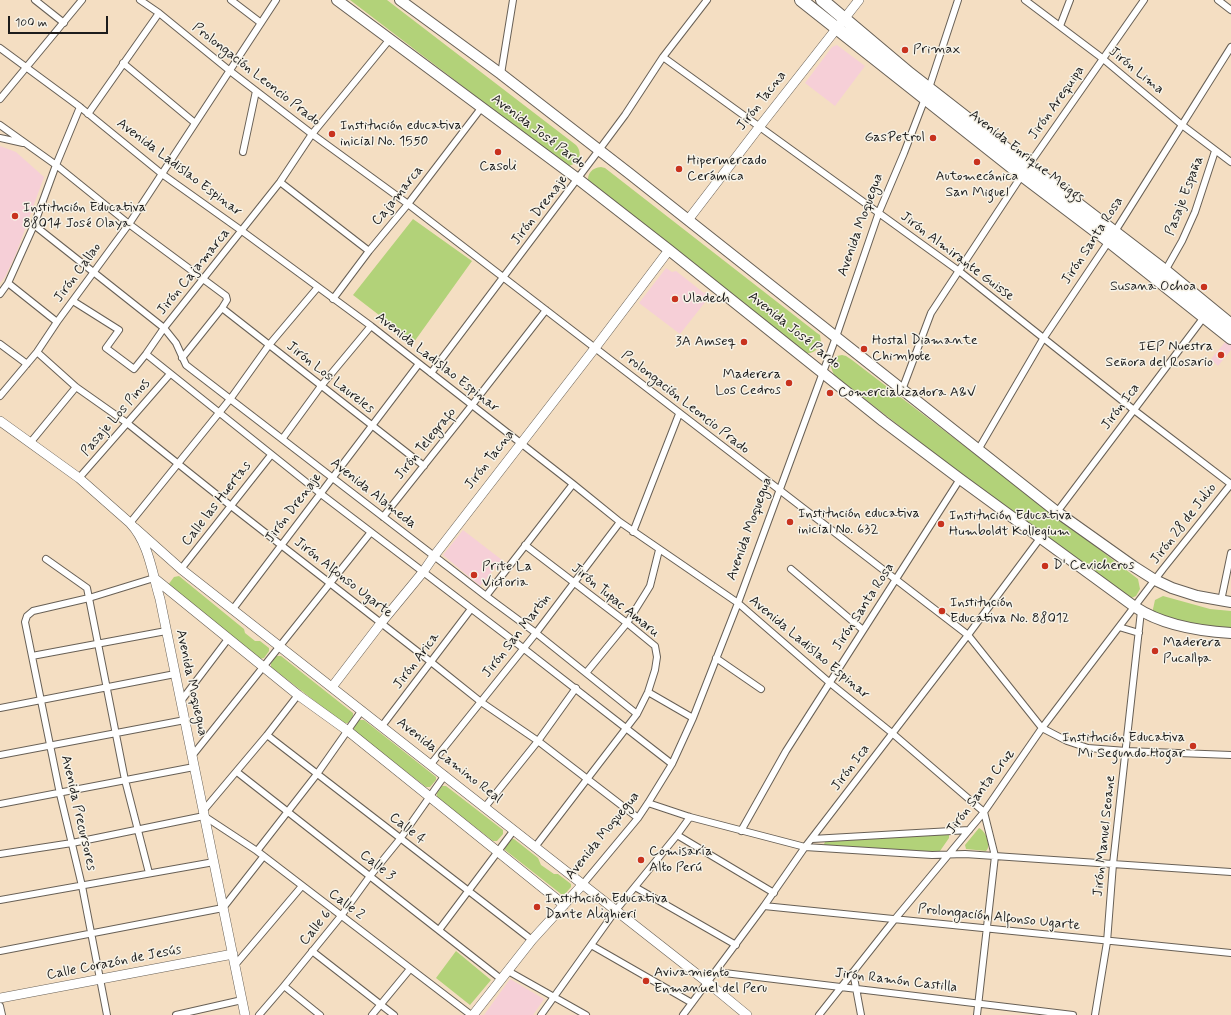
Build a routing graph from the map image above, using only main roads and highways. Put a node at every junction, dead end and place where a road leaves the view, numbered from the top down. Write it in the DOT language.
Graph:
graph roads {
  1 [pos="337,0"];
  2 [pos="400,0"];
  3 [pos="801,0"];
  4 [pos="822,0"];
  5 [pos="927,93"];
  6 [pos="1111,236"];
  7 [pos="1231,325"];
  8 [pos="1231,338"];
  9 [pos="1226,602"];
  10 [pos="1231,633"];
  1 -- 10 [label="main road, Avenida José Pardo"];
  2 -- 9 [label="main road, Avenida José Pardo"];
  3 -- 5 [label="highway, Avenida Enrique Meiggs"];
  4 -- 5 [label="highway, Avenida Enrique Meiggs"];
  5 -- 6 [label="highway, Avenida Enrique Meiggs"];
  6 -- 7 [label="highway, Avenida Enrique Meiggs"];
  6 -- 8 [label="highway, Avenida Enrique Meiggs"];
}
